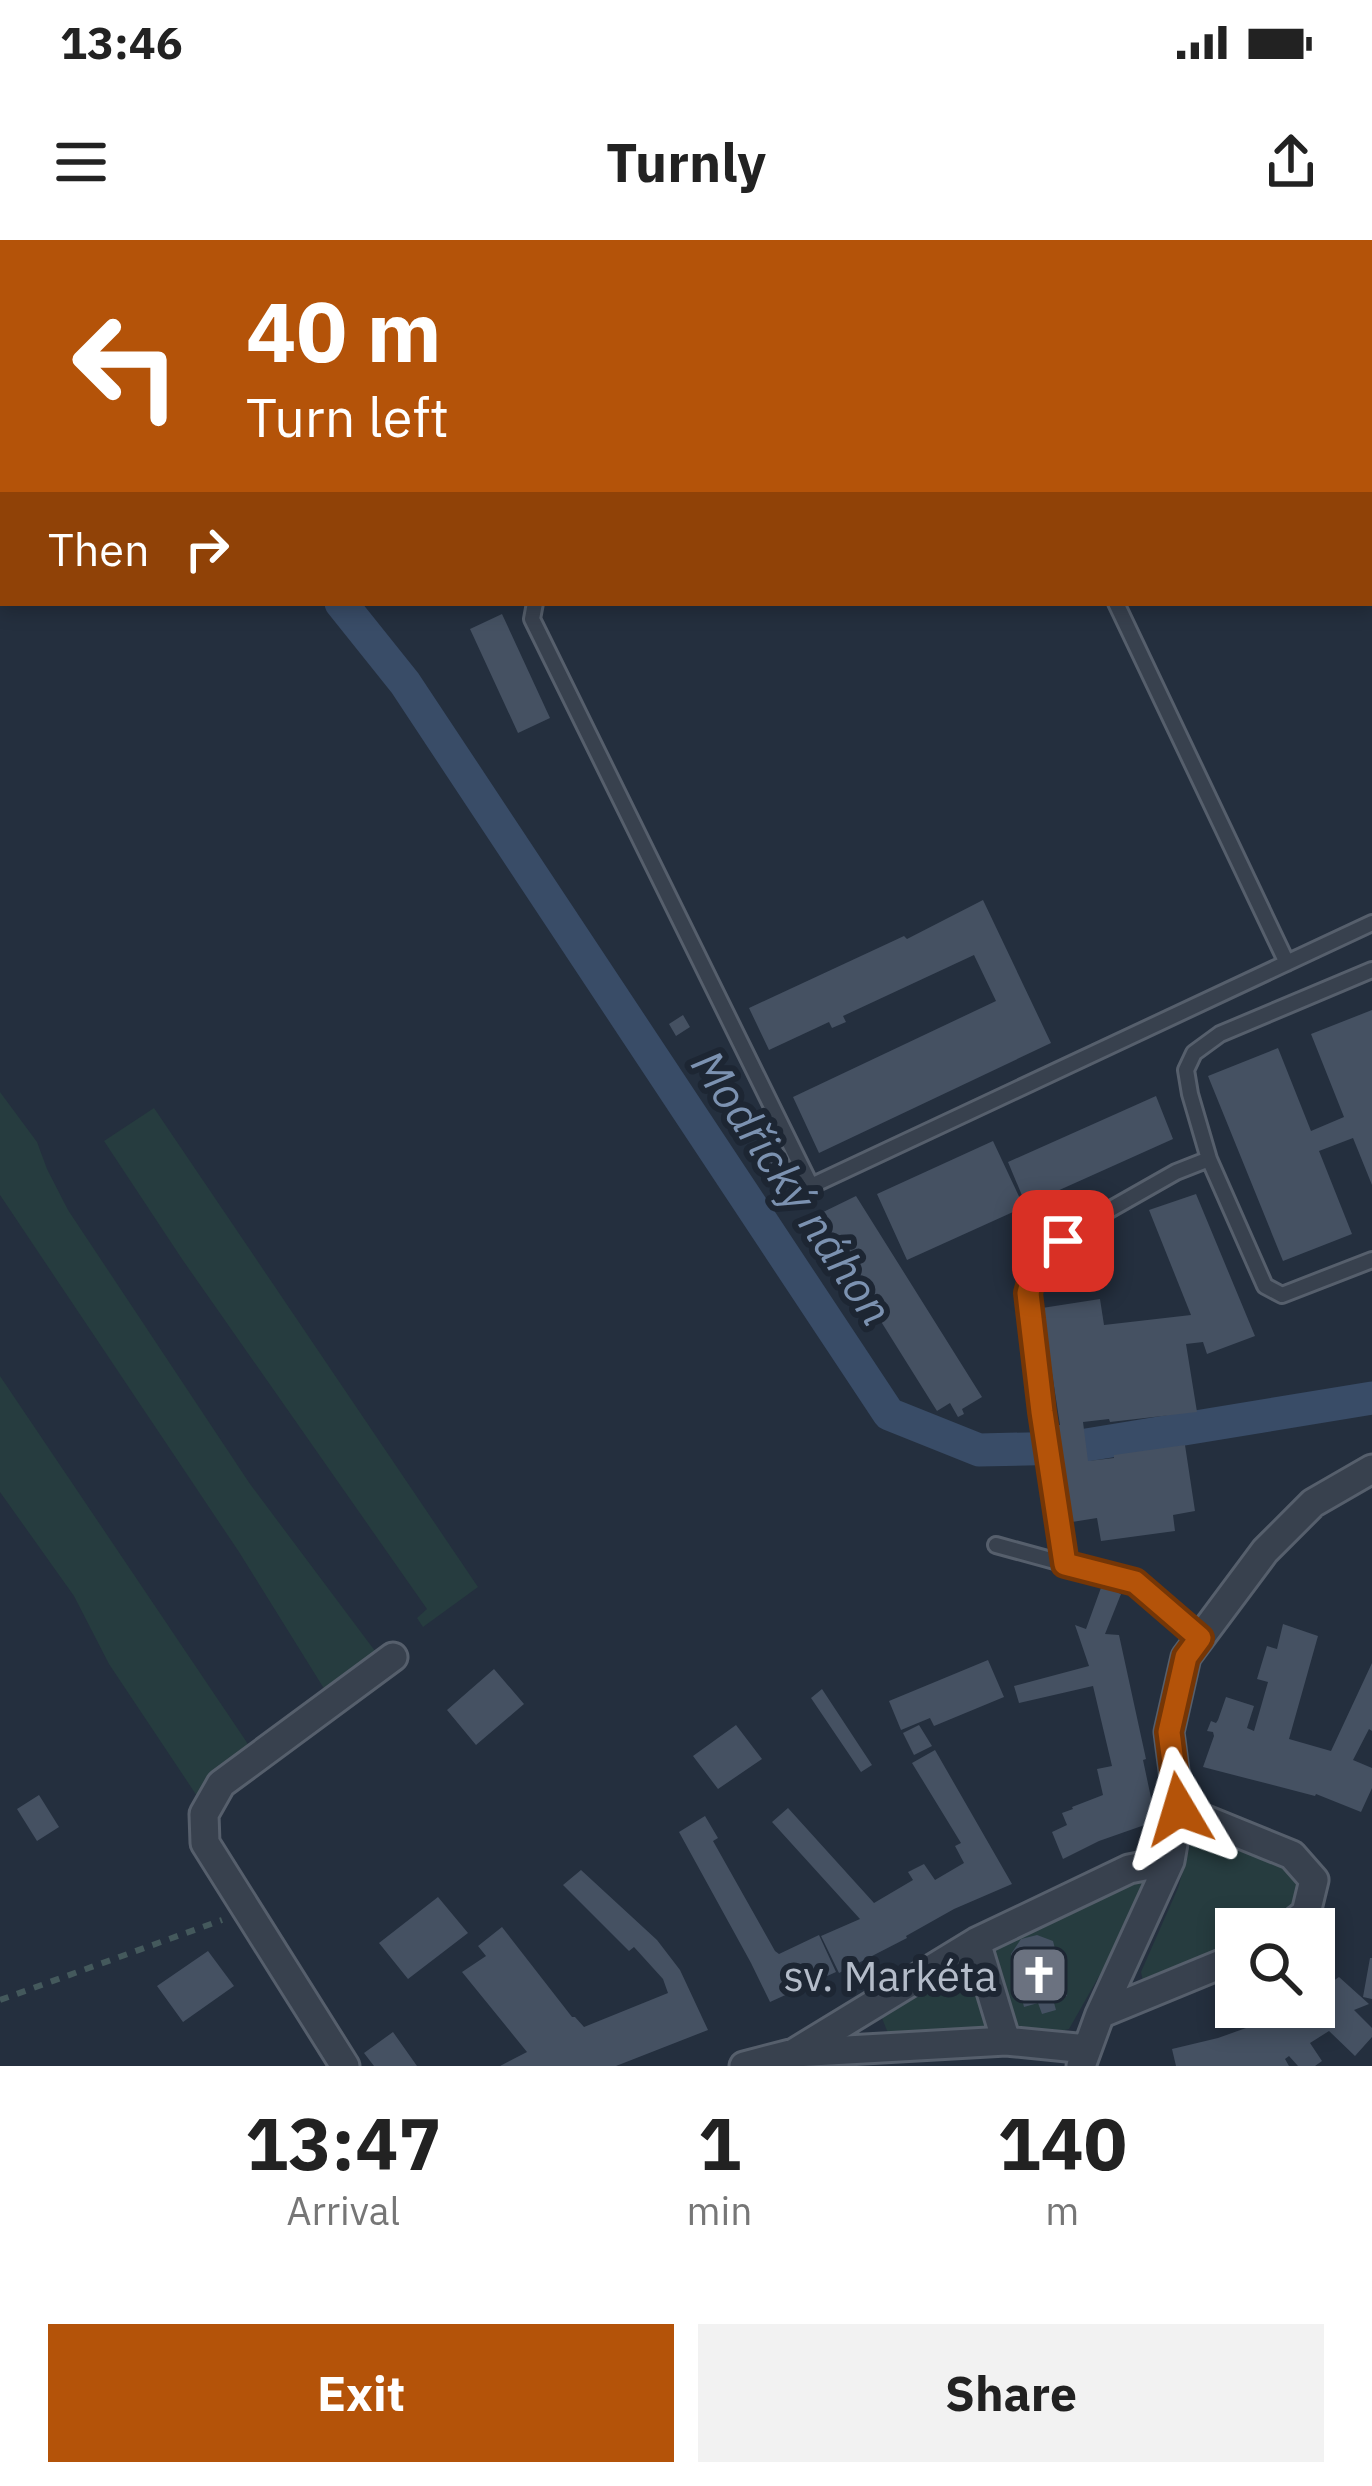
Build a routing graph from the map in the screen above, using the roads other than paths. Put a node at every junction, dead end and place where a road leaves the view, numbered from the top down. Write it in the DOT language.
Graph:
graph roads {
  1 [pos="534,606"];
  2 [pos="1117,606"];
  3 [pos="1372,923"];
  4 [pos="1287,963"];
  5 [pos="1372,970"];
  6 [pos="1209,1159"];
  7 [pos="1372,1260"];
  8 [pos="1372,1469"];
  9 [pos="996,1545"];
  10 [pos="1065,1564"];
  11 [pos="1200,1638"];
  12 [pos="393,1657"];
  13 [pos="1179,1809"];
  14 [pos="1170,1861"];
  15 [pos="1307,1908"];
  16 [pos="976,1942"];
  17 [pos="1215,1967"];
  18 [pos="1100,2014"];
  19 [pos="1006,2042"];
  20 [pos="794,2053"];
  21 [pos="1084,2058"];
  22 [pos="345,2066"];
  23 [pos="744,2066"];
  1 -- 4 [label="lane"];
  2 -- 4 [label="lane"];
  3 -- 4 [label="lane"];
  5 -- 6 [label="lane"];
  6 -- 7 [label="lane"];
  6 -- 10 [label="lane"];
  8 -- 11 [label="street"];
  9 -- 10 [label="lane"];
  10 -- 11 [label="lane"];
  11 -- 13 [label="street"];
  12 -- 22 [label="street"];
  13 -- 14 [label="street"];
  13 -- 15 [label="street"];
  14 -- 16 [label="street"];
  14 -- 18 [label="street"];
  16 -- 19 [label="street"];
  16 -- 20 [label="street"];
  17 -- 18 [label="street"];
  18 -- 21 [label="street"];
  19 -- 20 [label="street"];
  19 -- 21 [label="street"];
  20 -- 23 [label="street"];
}
